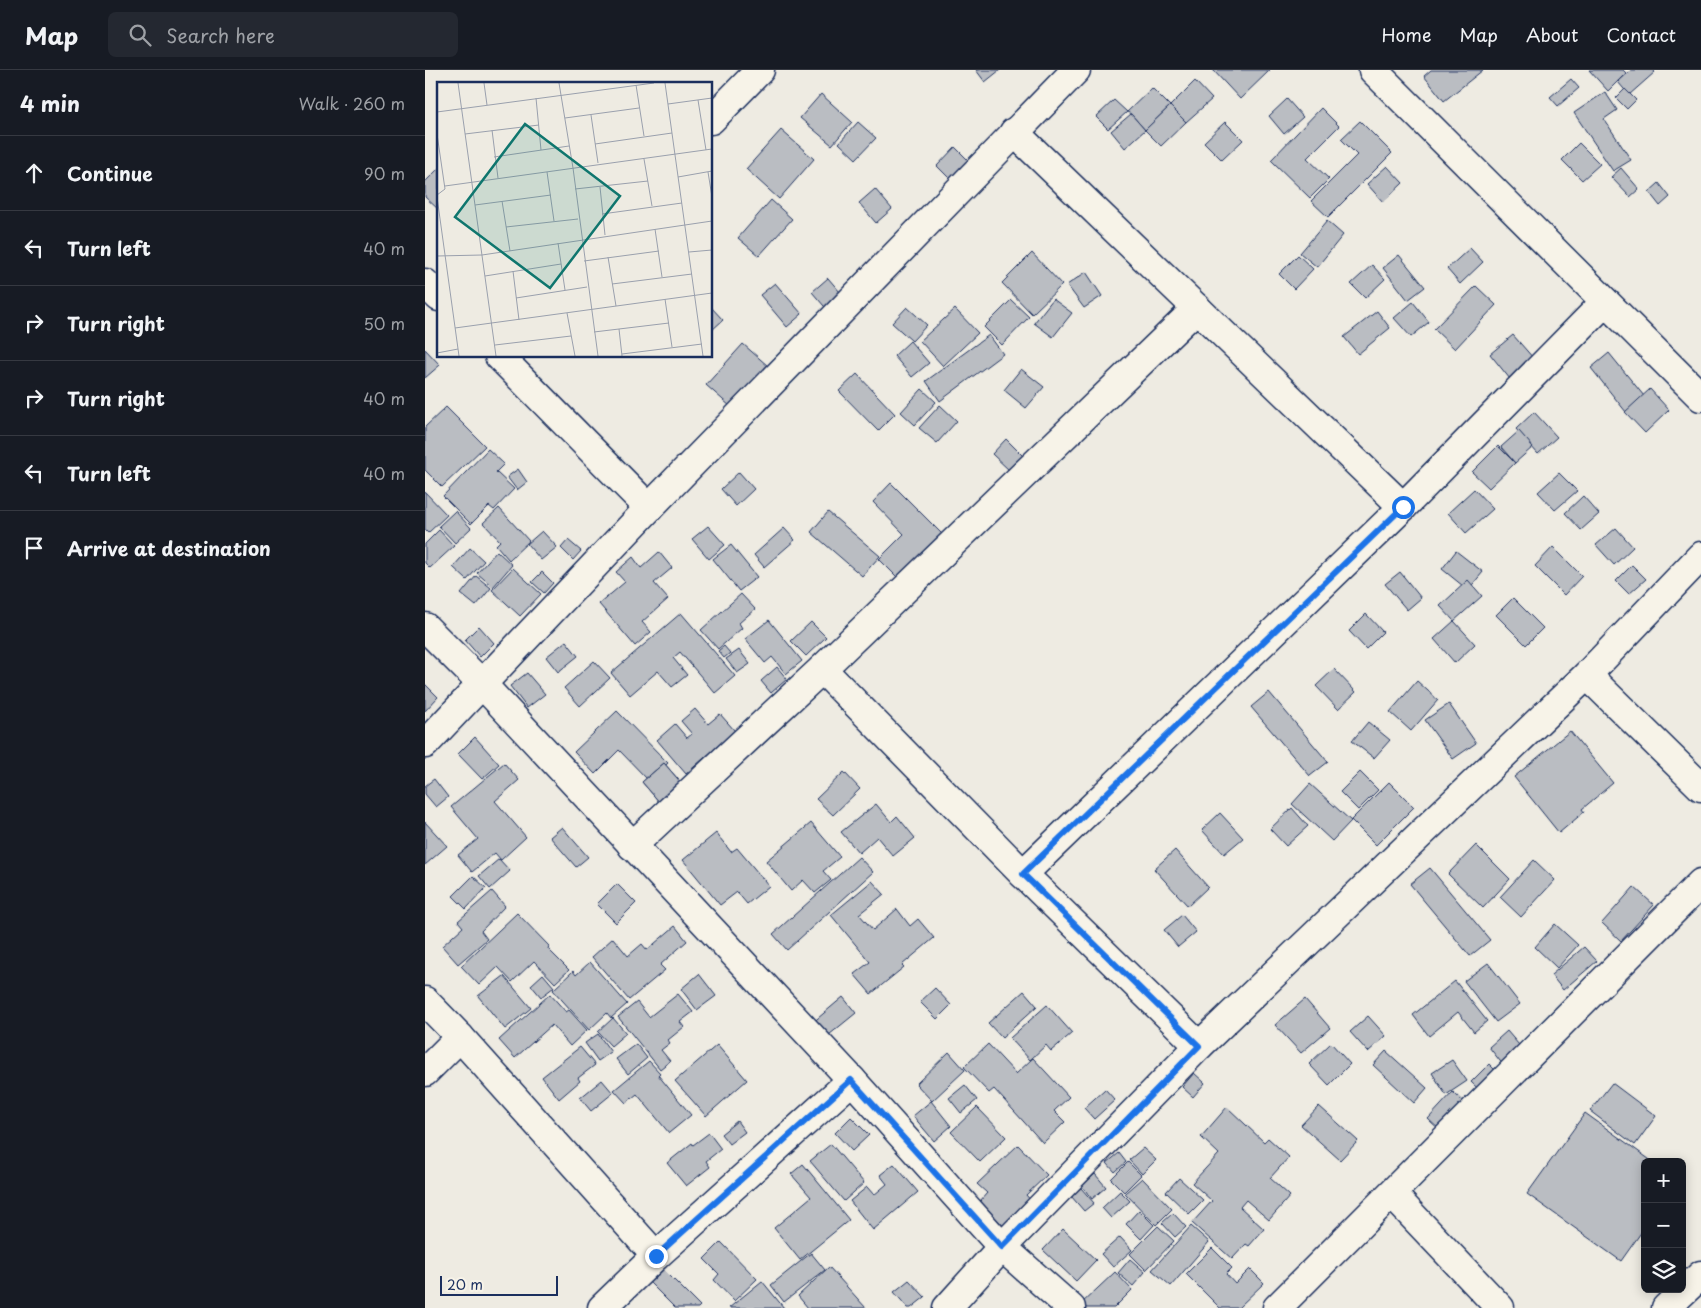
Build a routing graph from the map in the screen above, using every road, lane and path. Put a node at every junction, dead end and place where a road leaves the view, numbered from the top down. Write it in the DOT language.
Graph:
graph roads {
  1 [pos="760,70"];
  2 [pos="1076,70"];
  3 [pos="1373,70"];
  4 [pos="713,118"];
  5 [pos="1014,132"];
  6 [pos="425,283"];
  7 [pos="437,295"];
  8 [pos="1605,302"];
  9 [pos="1197,308"];
  10 [pos="501,358"];
  11 [pos="1701,397"];
  12 [pos="1403,507"];
  13 [pos="649,508"];
  14 [pos="1701,556"];
  15 [pos="425,627"];
  16 [pos="823,669"];
  17 [pos="1587,675"];
  18 [pos="482,684"];
  19 [pos="425,744"];
  20 [pos="1701,787"];
  21 [pos="632,846"];
  22 [pos="1023,874"];
  23 [pos="1701,883"];
  24 [pos="425,1001"];
  25 [pos="460,1037"];
  26 [pos="1199,1046"];
  27 [pos="425,1072"];
  28 [pos="851,1080"];
  29 [pos="1392,1194"];
  30 [pos="1002,1247"];
  31 [pos="656,1256"];
  32 [pos="1701,1275"];
  33 [pos="602,1308"];
  34 [pos="947,1308"];
  35 [pos="1071,1308"];
  36 [pos="1277,1308"];
  37 [pos="1499,1308"];
  38 [pos="1666,1308"];
  1 -- 4 [label="street"];
  2 -- 5 [label="street"];
  3 -- 8 [label="street"];
  5 -- 9 [label="street"];
  5 -- 13 [label="street"];
  6 -- 7 [label="street"];
  8 -- 11 [label="street"];
  8 -- 12 [label="street"];
  9 -- 12 [label="street"];
  9 -- 16 [label="street"];
  10 -- 13 [label="street"];
  12 -- 22 [label="street"];
  13 -- 18 [label="street"];
  14 -- 17 [label="street"];
  15 -- 18 [label="street"];
  16 -- 21 [label="street"];
  16 -- 22 [label="street"];
  17 -- 20 [label="street"];
  17 -- 26 [label="street"];
  18 -- 19 [label="street"];
  18 -- 21 [label="street"];
  21 -- 28 [label="street"];
  22 -- 26 [label="street"];
  23 -- 29 [label="street"];
  24 -- 25 [label="street"];
  25 -- 27 [label="street"];
  25 -- 31 [label="street"];
  26 -- 30 [label="street"];
  28 -- 30 [label="street"];
  28 -- 31 [label="street"];
  29 -- 36 [label="street"];
  29 -- 37 [label="street"];
  30 -- 34 [label="street"];
  30 -- 35 [label="street"];
  31 -- 33 [label="street"];
  32 -- 38 [label="street"];
}
